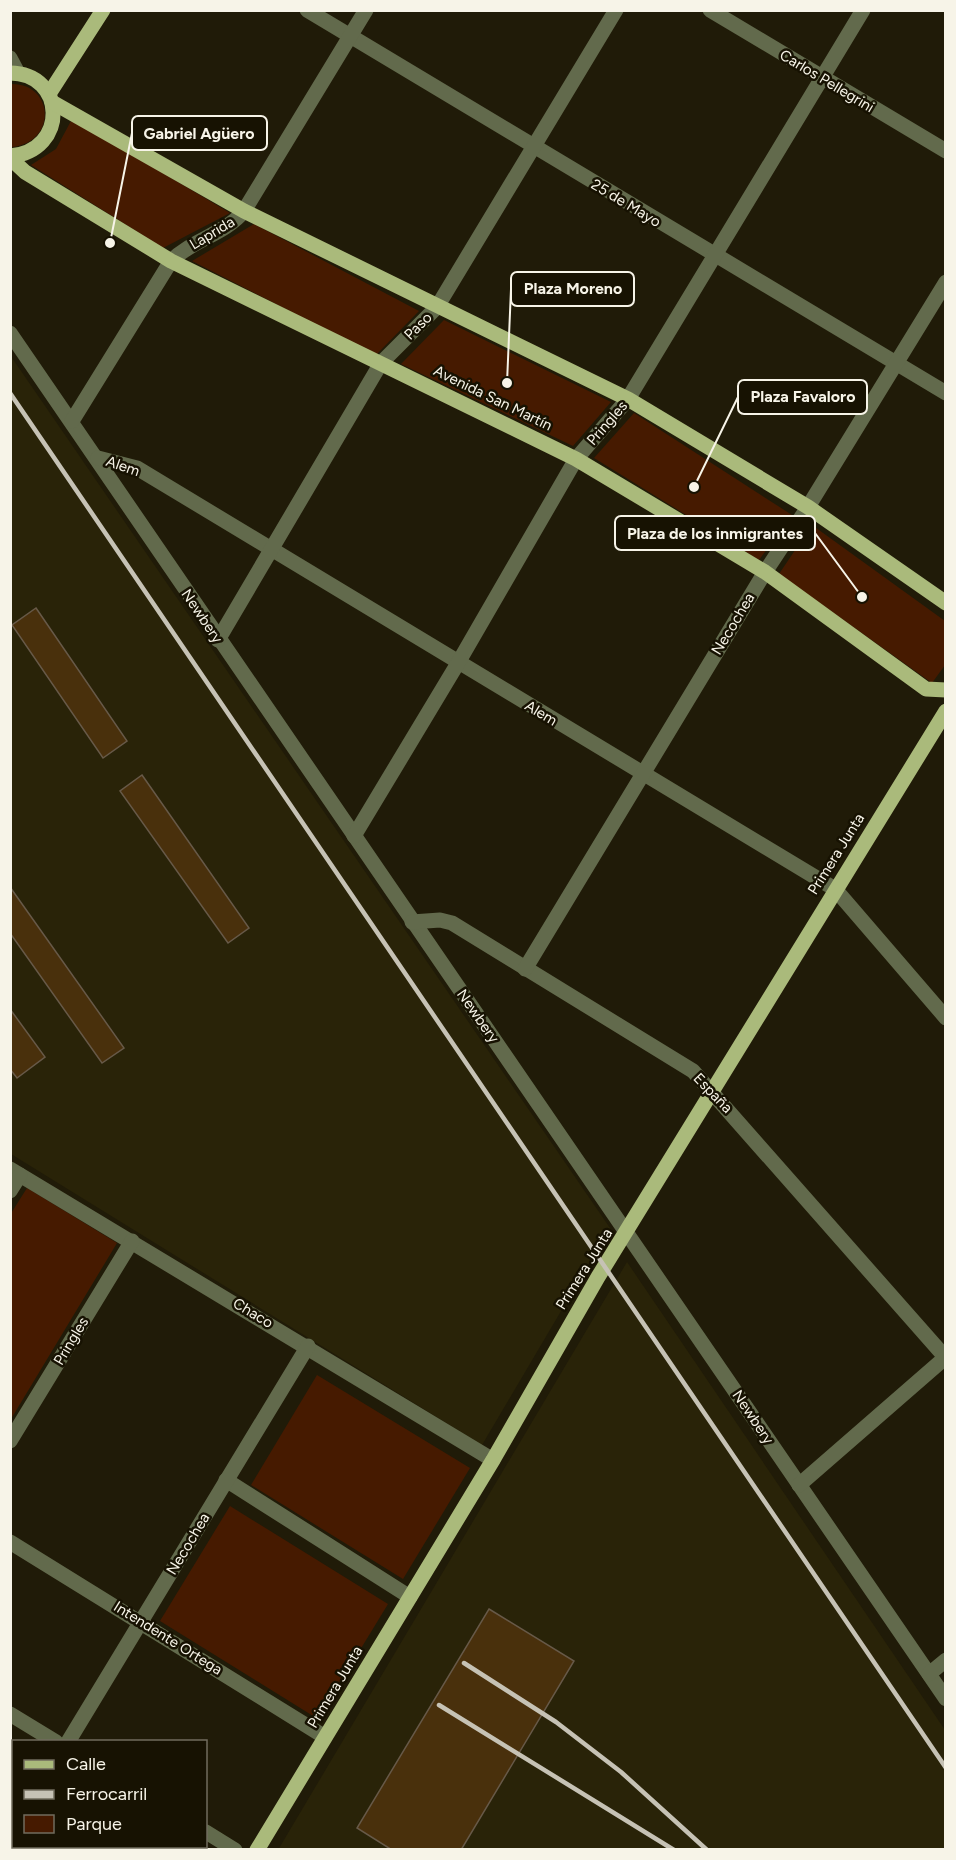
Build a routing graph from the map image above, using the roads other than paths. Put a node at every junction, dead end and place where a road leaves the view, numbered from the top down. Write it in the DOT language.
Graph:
graph roads {
  1 [pos="103,10"];
  2 [pos="307,10"];
  3 [pos="366,10"];
  4 [pos="616,10"];
  5 [pos="710,10"];
  6 [pos="863,10"];
  7 [pos="350,36"];
  8 [pos="10,58"];
  9 [pos="14,73"];
  10 [pos="822,79"];
  11 [pos="50,98"];
  12 [pos="533,147"];
  13 [pos="945,152"];
  14 [pos="10,157"];
  15 [pos="244,211"];
  16 [pos="715,256"];
  17 [pos="171,261"];
  18 [pos="945,282"];
  19 [pos="436,307"];
  20 [pos="10,333"];
  21 [pos="381,363"];
  22 [pos="896,363"];
  23 [pos="945,393"];
  24 [pos="628,399"];
  25 [pos="72,421"];
  26 [pos="98,458"];
  27 [pos="576,459"];
  28 [pos="808,507"];
  29 [pos="272,552"];
  30 [pos="765,572"];
  31 [pos="945,603"];
  32 [pos="218,640"];
  33 [pos="458,663"];
  34 [pos="945,690"];
  35 [pos="945,711"];
  36 [pos="643,775"];
  37 [pos="354,836"];
  38 [pos="835,889"];
  39 [pos="412,922"];
  40 [pos="525,969"];
  41 [pos="945,1018"];
  42 [pos="714,1092"];
  43 [pos="15,1172"];
  44 [pos="10,1191"];
  45 [pos="627,1233"];
  46 [pos="132,1241"];
  47 [pos="308,1346"];
  48 [pos="945,1357"];
  49 [pos="10,1441"];
  50 [pos="494,1460"];
  51 [pos="226,1480"];
  52 [pos="799,1485"];
  53 [pos="10,1542"];
  54 [pos="410,1597"];
  55 [pos="141,1621"];
  56 [pos="945,1660"];
  57 [pos="929,1674"];
  58 [pos="945,1699"];
  59 [pos="10,1714"];
  60 [pos="325,1737"];
  61 [pos="53,1740"];
  62 [pos="69,1740"];
  63 [pos="207,1833"];
  64 [pos="234,1850"];
  65 [pos="257,1850"];
  1 -- 11 [label="main road"];
  2 -- 7 [label="street, 25 de Mayo"];
  3 -- 7 [label="street, Laprida"];
  4 -- 12 [label="street, Paso"];
  5 -- 10 [label="street, Carlos Pellegrini"];
  6 -- 10 [label="street, Pringles"];
  7 -- 12 [label="street, 25 de Mayo"];
  7 -- 15 [label="street, Laprida"];
  8 -- 9 [label="street"];
  9 -- 11 [label="main road"];
  10 -- 13 [label="street, Carlos Pellegrini"];
  10 -- 16 [label="street, Pringles"];
  11 -- 14 [label="main road"];
  11 -- 15 [label="main road"];
  12 -- 16 [label="street, 25 de Mayo"];
  12 -- 19 [label="street, Paso"];
  14 -- 17 [label="main road, Avenida San Martín"];
  15 -- 17 [label="street, Laprida"];
  15 -- 19 [label="main road"];
  16 -- 22 [label="street, 25 de Mayo"];
  16 -- 24 [label="street, Pringles"];
  17 -- 21 [label="main road, Avenida San Martín"];
  17 -- 25 [label="street, Laprida"];
  18 -- 22 [label="street, Necochea"];
  19 -- 21 [label="street, Paso"];
  19 -- 24 [label="main road"];
  20 -- 25 [label="street, Newbery"];
  21 -- 27 [label="main road, Avenida San Martín"];
  21 -- 29 [label="street, Paso"];
  22 -- 23 [label="street, 25 de Mayo"];
  22 -- 28 [label="street, Necochea"];
  24 -- 27 [label="street, Pringles"];
  24 -- 28 [label="main road"];
  25 -- 26 [label="street, Newbery"];
  26 -- 29 [label="street, Alem"];
  26 -- 32 [label="street, Newbery"];
  27 -- 30 [label="main road, Avenida San Martín"];
  27 -- 33 [label="street, Pringles"];
  28 -- 30 [label="street, Necochea"];
  28 -- 31 [label="main road"];
  29 -- 32 [label="street, Paso"];
  29 -- 33 [label="street, Alem"];
  30 -- 34 [label="main road, Avenida San Martín"];
  30 -- 36 [label="street, Necochea"];
  32 -- 37 [label="street, Newbery"];
  33 -- 36 [label="street, Alem"];
  33 -- 37 [label="street, Pringles"];
  35 -- 38 [label="main road, Primera Junta"];
  36 -- 38 [label="street, Alem"];
  36 -- 40 [label="street, Necochea"];
  37 -- 39 [label="street, Newbery"];
  38 -- 41 [label="street, Alem"];
  38 -- 42 [label="main road, Primera Junta"];
  39 -- 40 [label="street, España"];
  39 -- 45 [label="street, Newbery"];
  40 -- 42 [label="street, España"];
  42 -- 45 [label="main road, Primera Junta"];
  42 -- 48 [label="street, España"];
  43 -- 44 [label="street"];
  43 -- 46 [label="street, Chaco"];
  45 -- 50 [label="main road, Primera Junta"];
  45 -- 52 [label="street, Newbery"];
  46 -- 47 [label="street, Chaco"];
  46 -- 49 [label="street, Pringles"];
  47 -- 50 [label="street, Chaco"];
  47 -- 51 [label="street, Necochea"];
  48 -- 52 [label="street"];
  50 -- 54 [label="main road, Primera Junta"];
  51 -- 54 [label="street"];
  51 -- 55 [label="street, Necochea"];
  52 -- 57 [label="street, Newbery"];
  53 -- 55 [label="street, Intendente Ortega"];
  54 -- 60 [label="main road, Primera Junta"];
  55 -- 60 [label="street, Intendente Ortega"];
  55 -- 62 [label="street, Necochea"];
  56 -- 57 [label="street"];
  57 -- 58 [label="street, Newbery"];
  59 -- 61 [label="street"];
  60 -- 65 [label="main road, Primera Junta"];
  63 -- 64 [label="street"];
}
